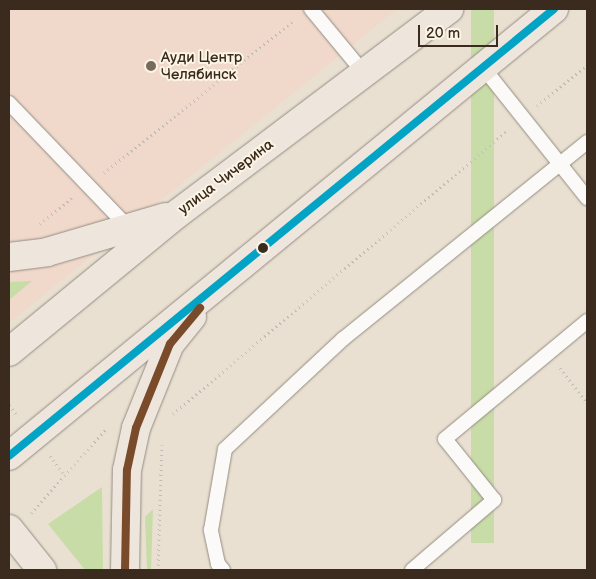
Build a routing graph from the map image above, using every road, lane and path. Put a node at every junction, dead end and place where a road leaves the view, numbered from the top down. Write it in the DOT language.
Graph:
graph roads {
  1 [pos="449,9"];
  2 [pos="554,9"];
  3 [pos="306,12"];
  4 [pos="587,65"];
  5 [pos="482,66"];
  6 [pos="364,73"];
  7 [pos="9,103"];
  8 [pos="523,118"];
  9 [pos="587,142"];
  10 [pos="561,164"];
  11 [pos="90,184"];
  12 [pos="587,198"];
  13 [pos="177,214"];
  14 [pos="32,226"];
  15 [pos="129,228"];
  16 [pos="9,257"];
  17 [pos="232,270"];
  18 [pos="587,321"];
  19 [pos="9,352"];
  20 [pos="548,354"];
  21 [pos="587,403"];
  22 [pos="170,421"];
  23 [pos="136,428"];
  24 [pos="9,456"];
  25 [pos="11,532"];
  26 [pos="427,566"];
  27 [pos="42,570"];
  28 [pos="125,570"];
  29 [pos="158,570"];
  30 [pos="223,570"];
  31 [pos="412,570"];
  1 -- 6 [label="main road, улица Чичерина"];
  2 -- 5 [label="main road"];
  3 -- 6 [label="lane"];
  3 -- 11 [label="path"];
  4 -- 8 [label="path"];
  5 -- 8 [label="lane"];
  5 -- 17 [label="main road"];
  6 -- 13 [label="main road, улица Чичерина"];
  7 -- 11 [label="lane"];
  8 -- 10 [label="lane"];
  8 -- 22 [label="path"];
  9 -- 10 [label="lane"];
  10 -- 12 [label="lane"];
  10 -- 30 [label="lane"];
  11 -- 14 [label="path"];
  11 -- 15 [label="lane"];
  13 -- 15 [label="main road"];
  13 -- 19 [label="main road, улица Чичерина"];
  15 -- 16 [label="main road"];
  17 -- 23 [label="main road"];
  17 -- 24 [label="main road"];
  18 -- 20 [label="lane"];
  20 -- 21 [label="path"];
  20 -- 26 [label="lane"];
  23 -- 25 [label="path"];
  23 -- 28 [label="main road"];
  23 -- 29 [label="path"];
  25 -- 27 [label="main road"];
  26 -- 31 [label="lane"];
}
